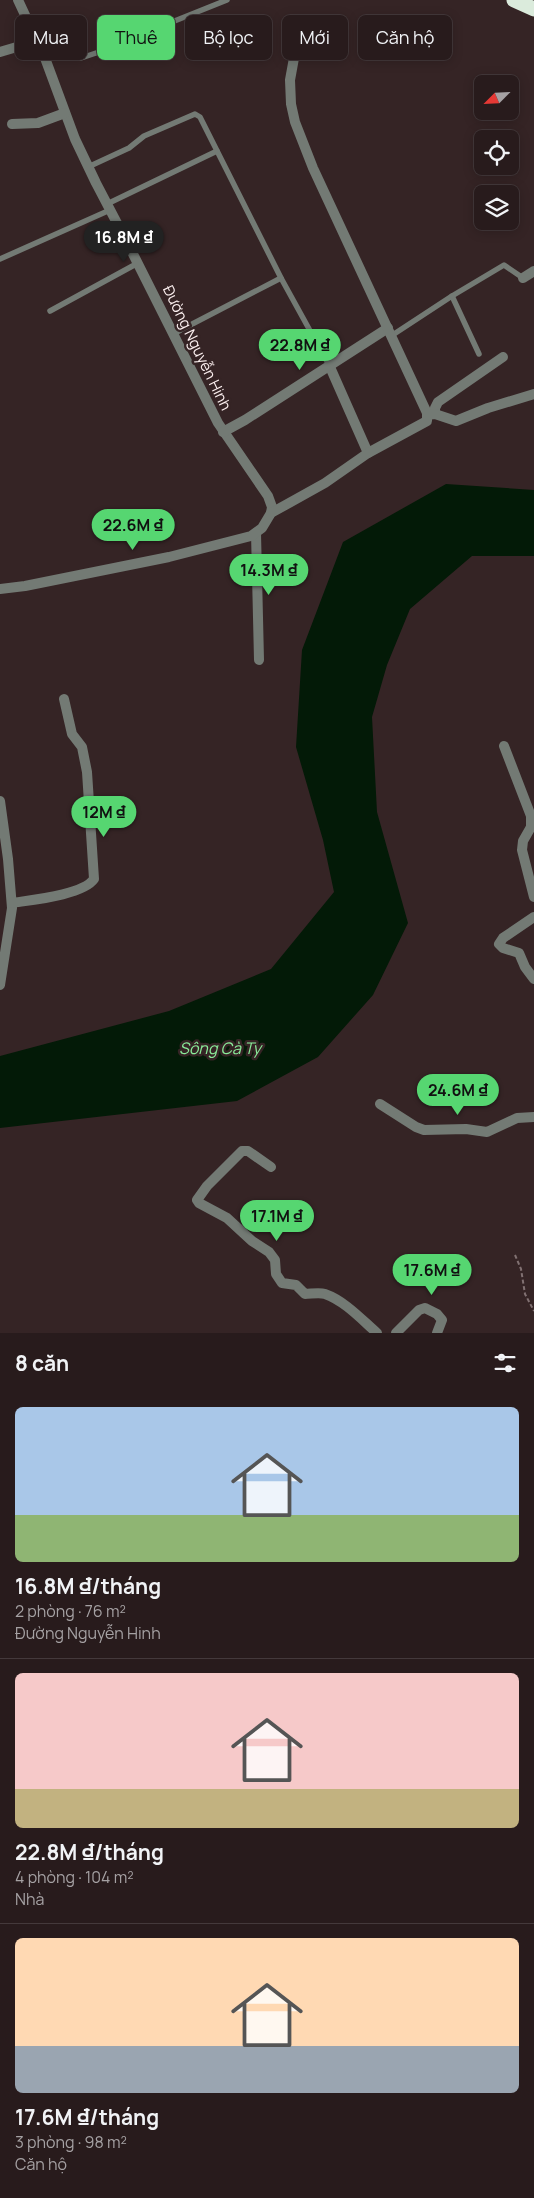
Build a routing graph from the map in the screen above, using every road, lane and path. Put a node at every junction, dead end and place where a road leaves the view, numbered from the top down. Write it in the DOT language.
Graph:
graph roads {
  1 [pos="18,0"];
  2 [pos="227,0"];
  3 [pos="514,0"];
  4 [pos="534,9"];
  5 [pos="25,15"];
  6 [pos="15,47"];
  7 [pos="0,52"];
  8 [pos="87,56"];
  9 [pos="45,60"];
  10 [pos="294,60"];
  11 [pos="65,113"];
  12 [pos="12,124"];
  13 [pos="218,151"];
  14 [pos="88,167"];
  15 [pos="109,207"];
  16 [pos="0,259"];
  17 [pos="138,263"];
  18 [pos="534,271"];
  19 [pos="281,278"];
  20 [pos="523,278"];
  21 [pos="452,296"];
  22 [pos="50,312"];
  23 [pos="390,332"];
  24 [pos="173,334"];
  25 [pos="479,354"];
  26 [pos="503,357"];
  27 [pos="330,367"];
  28 [pos="534,394"];
  29 [pos="431,415"];
  30 [pos="223,432"];
  31 [pos="368,453"];
  32 [pos="271,513"];
  33 [pos="256,533"];
  34 [pos="0,589"];
  35 [pos="259,660"];
  36 [pos="64,700"];
  37 [pos="504,746"];
  38 [pos="0,801"];
  39 [pos="534,897"];
  40 [pos="12,903"];
  41 [pos="534,917"];
  42 [pos="534,979"];
  43 [pos="0,985"];
  44 [pos="380,1104"];
  45 [pos="534,1117"];
  46 [pos="271,1167"];
  47 [pos="515,1255"];
  48 [pos="534,1312"];
  49 [pos="377,1333"];
  50 [pos="396,1333"];
  51 [pos="436,1333"];
  1 -- 5 [label="street, Đường Nguyễn Hinh"];
  2 -- 8 [label="lane"];
  3 -- 4 [label="highway"];
  6 -- 7 [label="street"];
  9 -- 11 [label="street, Đường Nguyễn Hinh"];
  10 -- 23 [label="street"];
  11 -- 12 [label="street"];
  11 -- 14 [label="street, Đường Nguyễn Hinh"];
  13 -- 14 [label="lane"];
  13 -- 15 [label="lane"];
  13 -- 19 [label="lane"];
  14 -- 15 [label="street, Đường Nguyễn Hinh"];
  15 -- 16 [label="lane"];
  15 -- 17 [label="street, Đường Nguyễn Hinh"];
  17 -- 22 [label="lane"];
  17 -- 24 [label="street, Đường Nguyễn Hinh"];
  18 -- 20 [label="street"];
  19 -- 24 [label="lane"];
  19 -- 27 [label="lane"];
  20 -- 21 [label="lane"];
  21 -- 23 [label="lane"];
  21 -- 25 [label="lane"];
  23 -- 27 [label="street"];
  23 -- 29 [label="street"];
  24 -- 30 [label="street, Đường Nguyễn Hinh"];
  26 -- 29 [label="street"];
  27 -- 30 [label="street"];
  27 -- 31 [label="street"];
  28 -- 29 [label="street"];
  29 -- 31 [label="street"];
  30 -- 32 [label="street, Đường Nguyễn Hinh"];
  31 -- 32 [label="street"];
  32 -- 33 [label="street"];
  33 -- 34 [label="street"];
  33 -- 35 [label="street"];
  36 -- 40 [label="street"];
  37 -- 39 [label="street"];
  38 -- 40 [label="street"];
  40 -- 43 [label="street"];
  41 -- 42 [label="street"];
  44 -- 45 [label="street"];
  46 -- 49 [label="street"];
  47 -- 48 [label="path"];
  50 -- 51 [label="street"];
}
